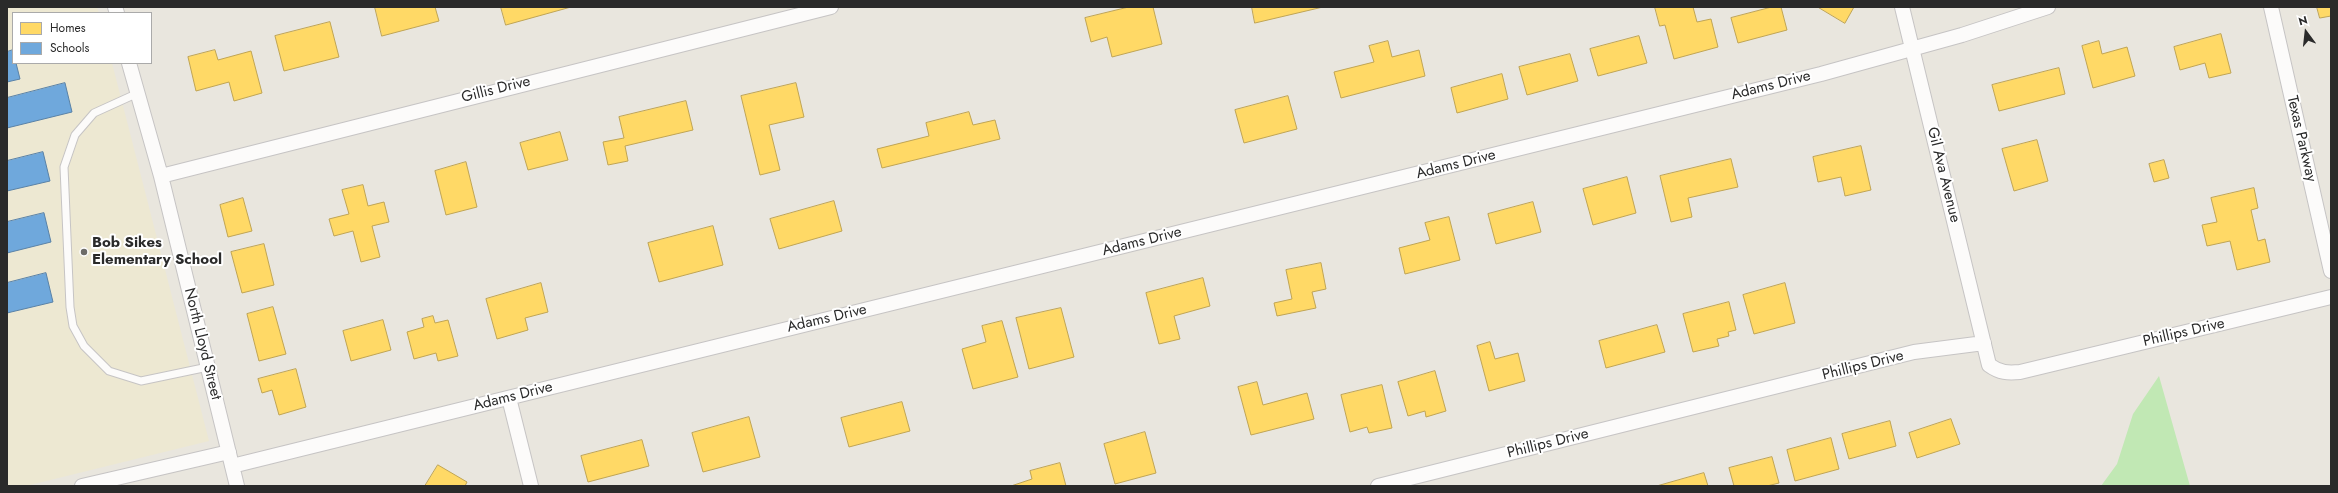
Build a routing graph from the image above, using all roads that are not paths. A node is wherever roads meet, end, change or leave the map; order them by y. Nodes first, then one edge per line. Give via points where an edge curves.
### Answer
1 (831, 7) edge
2 (1902, 7) edge
3 (2048, 7) edge
4 (2271, 7) edge
5 (1912, 49) junction
6 (129, 64) edge
7 (138, 93) junction
8 (161, 176) junction
9 (2331, 271) edge
10 (2331, 297) edge
11 (1984, 343) junction
12 (208, 366) junction
13 (509, 398) junction
14 (229, 452) junction
15 (232, 466) junction
16 (82, 486) edge
17 (237, 486) edge
18 (531, 486) edge
19 (1378, 486) edge

1 - 8 street, Gillis Drive
2 - 5 street, Gil Ava Avenue
3 - 5 street, Adams Drive
4 - 9 street, Texas Parkway
5 - 11 street, Gil Ava Avenue
5 - 13 street, Adams Drive via 1529,147
6 - 7 street, North Lloyd Street
7 - 8 street, North Lloyd Street
7 - 12 lane via 94,113 76,135 64,167 73,326 84,346 109,371 141,381
8 - 12 street, North Lloyd Street
10 - 11 street, Phillips Drive via 2020,372 2005,373 1989,365
11 - 19 street, Phillips Drive via 1914,352
12 - 14 street, North Lloyd Street
13 - 15 street, Adams Drive
13 - 18 street
14 - 15 street, North Lloyd Street
14 - 16 street
15 - 17 street, North Lloyd Street

